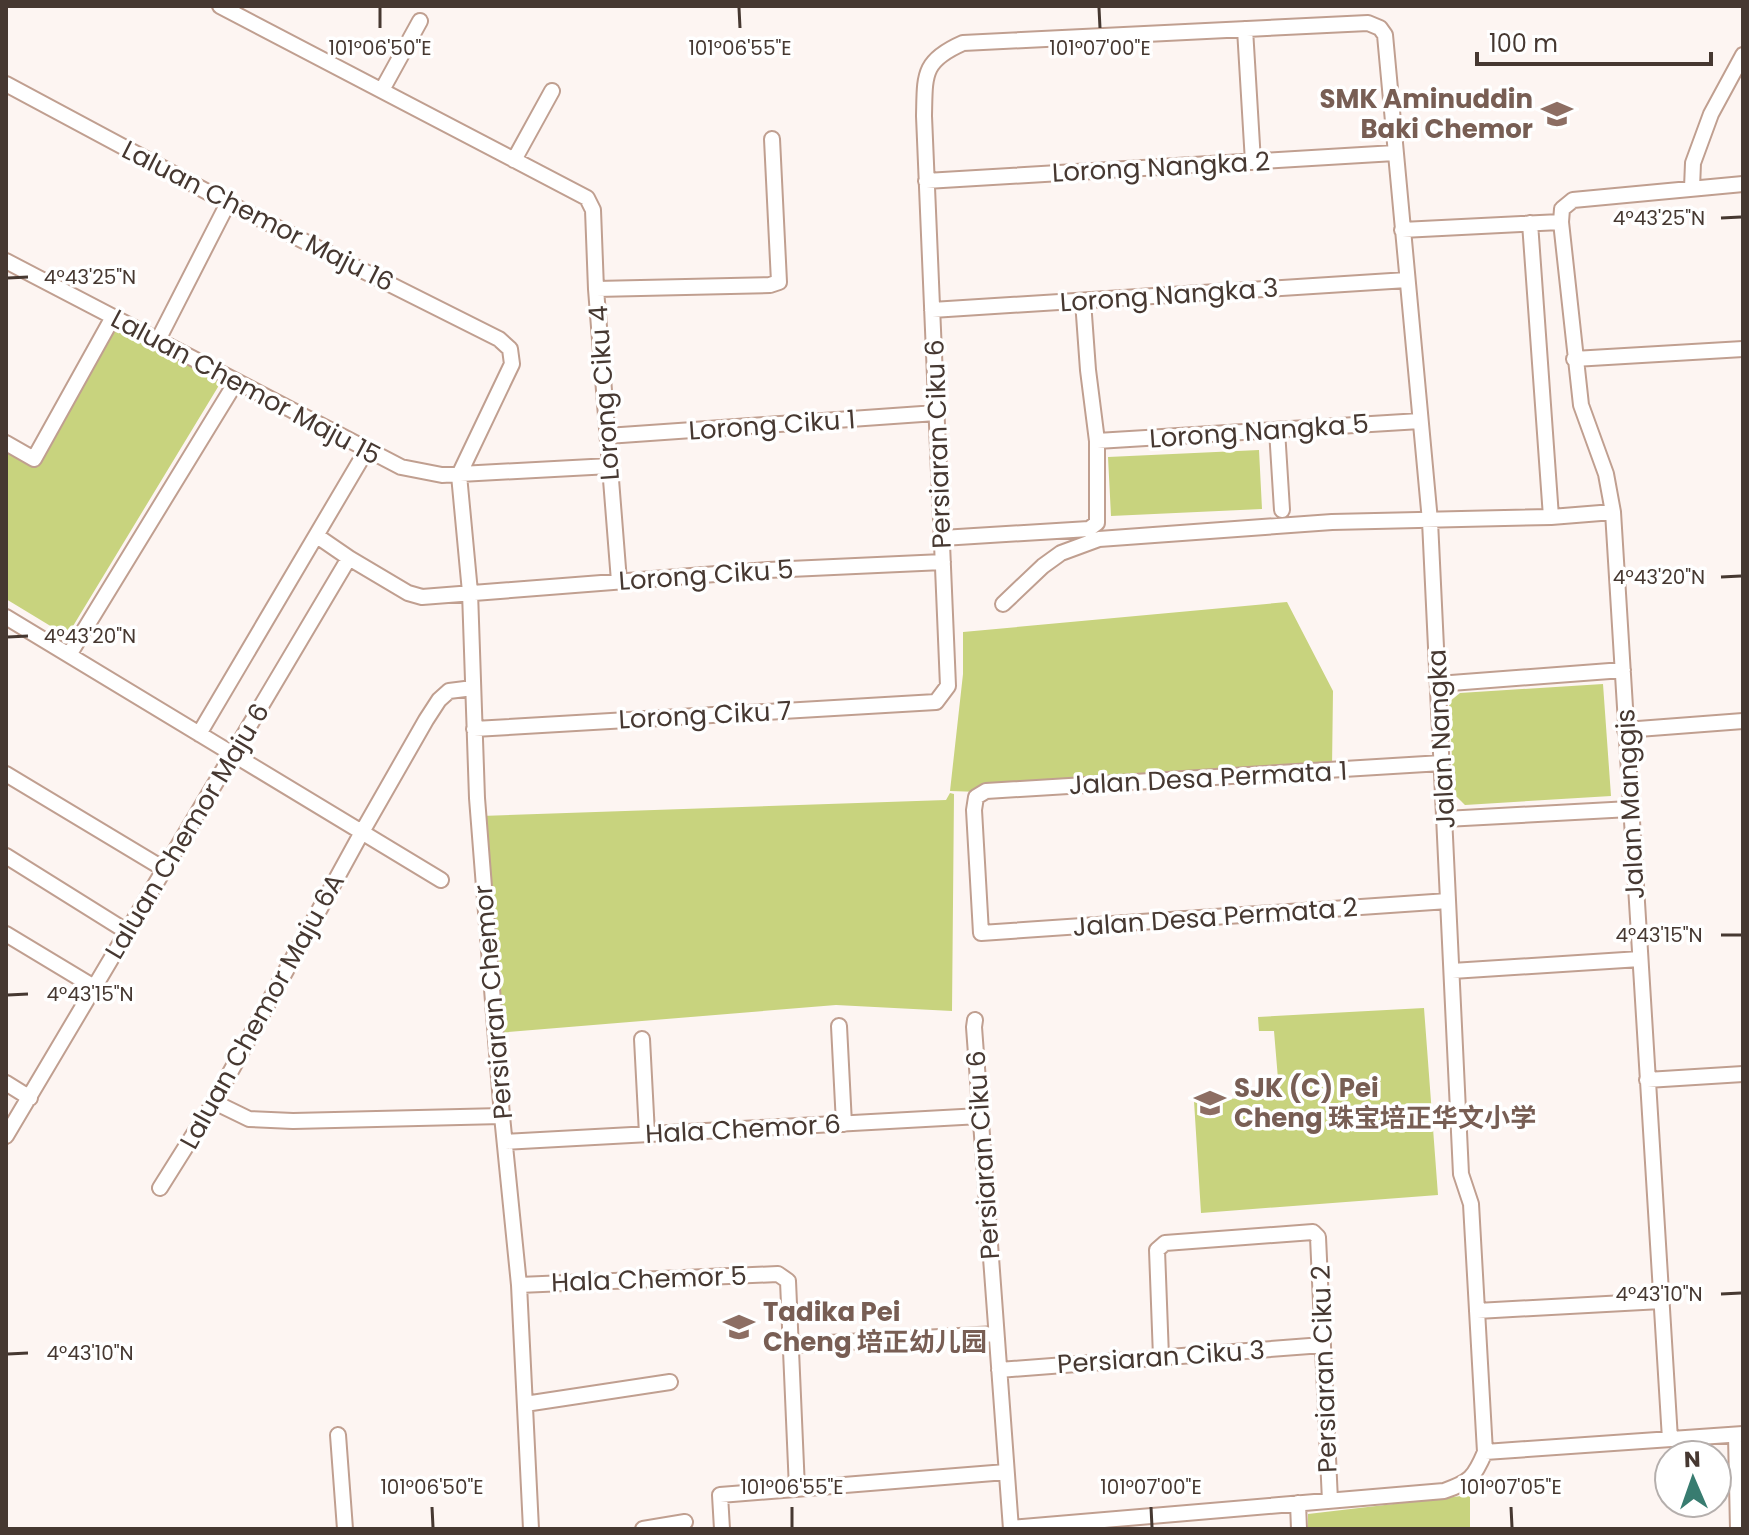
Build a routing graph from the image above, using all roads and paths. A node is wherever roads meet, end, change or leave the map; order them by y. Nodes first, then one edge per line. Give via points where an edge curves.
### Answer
1 (220, 6) edge
2 (420, 21) dead end
3 (1380, 28) joint
4 (1245, 29) junction
5 (1743, 55) edge
6 (6, 84) edge
7 (382, 90) junction
8 (552, 91) dead end
9 (772, 139) dead end
10 (1395, 153) junction
11 (514, 160) junction
12 (1253, 162) junction
13 (926, 181) junction
14 (1743, 184) edge
15 (1692, 188) junction
16 (228, 203) junction
17 (1562, 216) junction
18 (1530, 223) junction
19 (1402, 230) junction
20 (6, 261) edge
21 (1407, 280) junction
22 (596, 289) junction
23 (1083, 301) junction
24 (932, 310) junction
25 (113, 317) junction
26 (158, 340) junction
27 (1743, 349) edge
28 (1574, 359) junction
29 (236, 382) junction
30 (936, 413) junction
31 (1420, 421) junction
32 (1277, 430) junction
33 (607, 436) junction
34 (1097, 441) junction
35 (6, 443) edge
36 (366, 451) junction
37 (610, 466) junction
38 (459, 475) junction
39 (1282, 510) dead end
40 (1613, 512) junction
41 (1551, 517) junction
42 (1430, 521) junction
43 (317, 536) junction
44 (942, 538) junction
45 (349, 558) junction
46 (943, 562) junction
47 (619, 581) junction
48 (470, 592) junction
49 (1003, 604) dead end
50 (6, 617) edge
51 (69, 655) junction
52 (1623, 670) junction
53 (1438, 684) junction
54 (473, 688) junction
55 (936, 702) joint
56 (1743, 721) edge
57 (474, 729) junction
58 (1625, 730) junction
59 (199, 734) junction
60 (232, 753) junction
61 (1442, 763) junction
62 (6, 774) edge
63 (1630, 809) junction
64 (1445, 819) junction
65 (362, 832) junction
66 (6, 856) edge
67 (164, 869) junction
68 (441, 880) dead end
69 (1448, 901) junction
70 (126, 931) junction
71 (981, 933) joint
72 (6, 934) edge
73 (1640, 959) junction
74 (1452, 971) junction
75 (94, 987) junction
76 (975, 1020) dead end
77 (839, 1026) dead end
78 (642, 1039) dead end
79 (1743, 1074) edge
80 (1647, 1080) junction
81 (6, 1083) edge
82 (30, 1098) junction
83 (214, 1102) junction
84 (502, 1116) junction
85 (980, 1116) junction
86 (844, 1124) junction
87 (647, 1134) junction
88 (6, 1136) edge
89 (505, 1142) junction
90 (160, 1188) dead end
91 (519, 1285) junction
92 (1661, 1301) junction
93 (1477, 1311) junction
94 (996, 1334) junction
95 (791, 1345) junction
96 (1323, 1345) junction
97 (1161, 1357) junction
98 (999, 1370) junction
99 (670, 1382) dead end
100 (525, 1404) junction
101 (1739, 1434) edge
102 (338, 1435) dead end
103 (1670, 1439) joint
104 (1653, 1440) edge
105 (1485, 1452) junction
106 (1006, 1472) junction
107 (797, 1489) junction
108 (1330, 1501) junction
109 (1298, 1503) junction
110 (685, 1522) dead end
111 (1158, 1522) edge
112 (1011, 1528) edge
113 (345, 1529) edge
114 (531, 1529) edge
115 (643, 1529) edge
116 (722, 1529) edge
117 (1299, 1529) edge
118 (1738, 1529) edge

1 - 7 street
2 - 7 street
3 - 4 street, Persiaran Ciku 6 via 1368,23
3 - 10 street, Jalan Nangka via 1385,35
4 - 12 street
4 - 13 street, Persiaran Ciku 6 via 963,43 942,52 925,74
5 - 15 street via 1711,114 1693,163
6 - 16 street, Laluan Chemor Maju 16
7 - 11 street
8 - 11 street
9 - 22 street, Lorong Ciku 4 via 779,282
10 - 12 street, Lorong Nangka 2
10 - 19 street, Jalan Nangka
11 - 22 street via 587,198 593,210
12 - 13 street, Lorong Nangka 2
13 - 24 street, Persiaran Ciku 6
14 - 15 street
15 - 17 street via 1573,200
16 - 26 street
16 - 38 street, Laluan Chemor Maju 16 via 510,349 512,364
17 - 18 street
17 - 28 street, Jalan Manggis
18 - 19 street
18 - 41 street
19 - 21 street, Jalan Nangka
20 - 25 street, Laluan Chemor Maju 15
21 - 23 street, Lorong Nangka 3
21 - 31 street, Jalan Nangka
22 - 33 street, Lorong Ciku 4
23 - 24 street, Lorong Nangka 3
23 - 34 street
24 - 30 street, Persiaran Ciku 6
25 - 26 street, Laluan Chemor Maju 15
25 - 35 street via 34,459
26 - 29 street, Laluan Chemor Maju 15
27 - 28 street
28 - 40 street, Jalan Manggis via 1581,405 1606,474
29 - 36 street, Laluan Chemor Maju 15
29 - 51 street
30 - 33 street, Lorong Ciku 1
30 - 44 street, Persiaran Ciku 6
31 - 32 street, Lorong Nangka 5
31 - 42 street, Jalan Nangka
32 - 34 street, Lorong Nangka 5
32 - 39 street
33 - 37 street, Lorong Ciku 4
34 - 44 street via 1097,523 1089,529
36 - 38 street, Laluan Chemor Maju 15 via 401,467
36 - 43 street
37 - 38 street, Laluan Chemor Maju 15
37 - 47 street, Lorong Ciku 4
38 - 48 street, Persiaran Chemor
40 - 41 street
40 - 52 street, Jalan Manggis
41 - 42 street
42 - 49 street via 1332,522 1099,539 1052,559
42 - 53 street, Jalan Nangka
43 - 45 street
43 - 59 street
44 - 46 street, Persiaran Ciku 6
45 - 48 street, Lorong Ciku 5 via 422,597
45 - 60 street, Laluan Chemor Maju 6
46 - 47 street, Lorong Ciku 5
46 - 55 street, Persiaran Ciku 6 via 948,686
47 - 48 street, Lorong Ciku 5
48 - 54 street, Persiaran Chemor
50 - 51 street
51 - 59 street
52 - 53 street
52 - 58 street, Jalan Manggis
53 - 61 street, Jalan Nangka
54 - 57 street, Persiaran Chemor
54 - 65 street, Laluan Chemor Maju 6A via 449,691 439,700
55 - 57 street, Lorong Ciku 7
56 - 58 street
57 - 84 street, Persiaran Chemor
58 - 63 street, Jalan Manggis
59 - 60 street
60 - 65 street
60 - 67 street, Laluan Chemor Maju 6
61 - 64 street, Jalan Nangka
61 - 71 street, Jalan Desa Permata 1 via 986,791 976,797 974,810
62 - 67 street
63 - 64 street
63 - 73 street, Jalan Manggis
64 - 69 street, Jalan Nangka
65 - 68 street
65 - 83 street, Laluan Chemor Maju 6A
66 - 70 street
67 - 70 street, Laluan Chemor Maju 6
69 - 71 street, Jalan Desa Permata 2
69 - 74 street, Jalan Nangka
70 - 75 street, Laluan Chemor Maju 6
72 - 75 street
73 - 74 street
73 - 80 street, Jalan Manggis
74 - 93 street, Jalan Nangka via 1461,1174 1471,1204
75 - 82 street, Laluan Chemor Maju 6
76 - 85 street, Persiaran Ciku 6
77 - 86 street
78 - 87 street
79 - 80 street
80 - 92 street, Jalan Manggis
81 - 82 street
82 - 88 street, Laluan Chemor Maju 6
83 - 84 street via 249,1119
83 - 90 street, Laluan Chemor Maju 6A
84 - 89 street, Persiaran Chemor
85 - 86 street, Hala Chemor 6
85 - 94 street, Persiaran Ciku 6
86 - 87 street, Hala Chemor 6
87 - 89 street, Hala Chemor 6
89 - 91 street, Persiaran Chemor
91 - 95 street, Hala Chemor 5 via 778,1274 788,1281
91 - 100 street, Persiaran Chemor
92 - 93 street
92 - 103 street, Jalan Manggis
93 - 105 street, Jalan Nangka
94 - 95 street
94 - 98 street, Persiaran Ciku 6
95 - 107 street
96 - 97 street, Persiaran Ciku 3
96 - 97 street, Persiaran Ciku 2 via 1318,1237 1313,1232 1165,1243 1157,1250
96 - 108 street, Persiaran Ciku 2
97 - 98 street, Persiaran Ciku 3
98 - 106 street, Persiaran Ciku 6
99 - 100 street
100 - 114 street, Persiaran Chemor
101 - 103 street
101 - 118 street
102 - 113 street
104 - 105 street
105 - 108 street via 1475,1475 1444,1491
106 - 107 street
106 - 112 street, Persiaran Ciku 6
107 - 116 street via 720,1495
108 - 109 street
109 - 111 street
109 - 117 street
110 - 115 street
111 - 112 street

